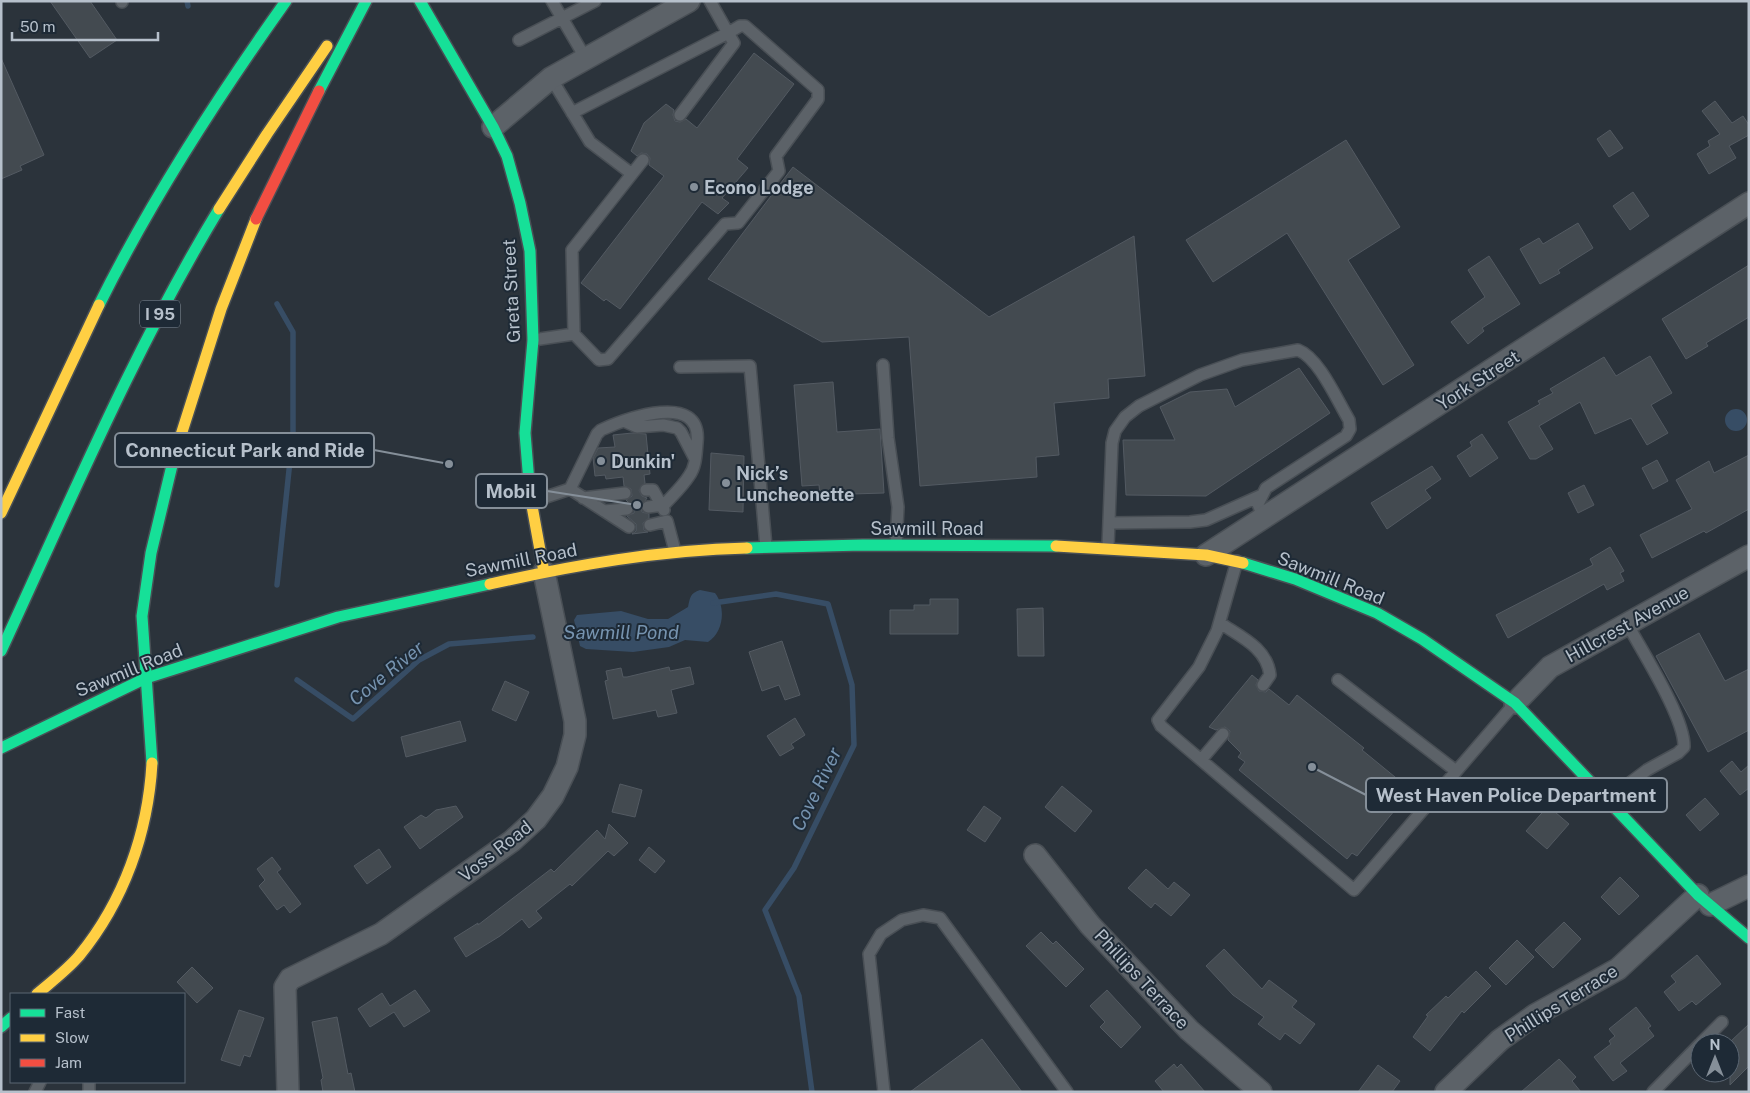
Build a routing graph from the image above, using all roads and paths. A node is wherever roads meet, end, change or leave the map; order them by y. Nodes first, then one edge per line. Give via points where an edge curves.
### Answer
1 (286, 1) edge
2 (360, 1) edge
3 (366, 1) edge
4 (420, 1) edge
5 (552, 1) edge
6 (595, 1) edge
7 (689, 1) edge
8 (710, 1) edge
9 (562, 18) junction
10 (728, 33) junction
11 (519, 40) dead end
12 (586, 59) junction
13 (551, 78) junction
14 (572, 113) junction
15 (680, 114) dead end
16 (493, 127) junction
17 (643, 160) dead end
18 (632, 174) junction
19 (1749, 203) edge
20 (574, 334) junction
21 (533, 340) junction
22 (883, 365) dead end
23 (680, 367) dead end
24 (570, 489) junction
25 (646, 490) dead end
26 (625, 493) dead end
27 (1260, 496) junction
28 (583, 498) junction
29 (531, 502) junction
30 (664, 505) junction
31 (648, 507) dead end
32 (627, 509) dead end
33 (604, 511) junction
34 (1, 513) edge
35 (1264, 519) junction
36 (667, 521) junction
37 (1109, 523) junction
38 (650, 525) dead end
39 (628, 527) dead end
40 (896, 546) junction
41 (766, 547) junction
42 (1108, 547) junction
43 (674, 551) junction
44 (1206, 555) junction
45 (1749, 556) edge
46 (1237, 561) junction
47 (544, 572) junction
48 (1220, 624) junction
49 (1628, 625) junction
50 (1, 651) edge
51 (146, 678) junction
52 (1338, 680) dead end
53 (1263, 685) dead end
54 (1515, 703) junction
55 (1223, 734) dead end
56 (1, 748) edge
57 (1201, 760) junction
58 (1456, 771) junction
59 (1607, 800) junction
60 (1035, 855) dead end
61 (1749, 886) edge
62 (1704, 900) junction
63 (1749, 938) edge
64 (38, 993) edge
65 (1722, 1022) dead end
66 (1710, 1033) edge
67 (1690, 1053) edge
68 (288, 1092) edge
69 (884, 1092) edge
70 (1067, 1092) edge
71 (1261, 1092) edge
72 (1446, 1092) edge
73 (1653, 1092) edge

1 - 34 main road via 225,89 138,232 85,333
2 - 50 main road, I 95 via 246,165 174,286
3 - 51 main road via 258,212 189,407 159,516 144,598
4 - 16 main road, Greta Street
5 - 9 lane
6 - 9 lane
7 - 12 street
8 - 10 lane
9 - 11 lane
9 - 12 lane
10 - 14 lane
10 - 15 lane via 734,43
10 - 20 lane via 745,26 818,90 818,99 776,156 779,171 738,223 725,224 608,360 600,360
12 - 13 street
13 - 14 lane
13 - 16 street
14 - 18 lane via 590,142
16 - 21 main road, Greta Street via 507,156 530,251
17 - 18 lane
18 - 20 lane via 572,250
19 - 35 street, York Street
20 - 21 lane
21 - 29 main road, Greta Street via 525,433
22 - 40 lane via 888,438 898,507
23 - 41 lane via 750,366
24 - 28 lane
24 - 29 lane
24 - 30 lane via 597,434 644,414 672,412 687,416 692,421 698,440 689,476
25 - 30 lane via 653,490
26 - 28 lane
27 - 35 lane via 1258,510
27 - 37 lane via 1206,520
27 - 37 lane via 1266,488 1346,436 1350,429 1349,420 1317,367 1306,353 1298,350 1227,364 1139,406 1125,417 1115,431 1112,443
28 - 33 lane
29 - 47 main road, Greta Street
30 - 31 lane
30 - 36 lane
32 - 33 lane
33 - 39 lane
35 - 44 street, York Street
36 - 38 lane
36 - 43 lane
37 - 42 lane
40 - 41 main road, Sawmill Road
40 - 42 main road, Sawmill Road
41 - 43 main road, Sawmill Road
42 - 44 main road, Sawmill Road
43 - 47 main road, Sawmill Road
44 - 46 main road, Sawmill Road
45 - 49 street, Hillcrest Avenue
46 - 48 lane
46 - 54 main road, Sawmill Road via 1321,588 1377,613 1422,639
47 - 51 main road, Sawmill Road via 338,617
47 - 68 street, Voss Road via 575,721 574,742 567,767 553,796 536,819 501,849 381,934 290,978 285,987
48 - 53 lane via 1266,657 1270,675
48 - 57 lane via 1199,667 1158,720
49 - 54 street, Hillcrest Avenue via 1550,666
49 - 59 lane via 1678,719 1684,747
51 - 56 main road, Sawmill Road
51 - 64 main road via 152,761 149,797 139,843 116,900 79,956
52 - 58 lane
54 - 58 lane
54 - 59 main road, Sawmill Road
55 - 57 lane
57 - 58 lane via 1354,890
59 - 62 main road, Sawmill Road
60 - 71 street, Phillips Terrace via 1090,925 1189,1030
61 - 62 street, Phillips Terrace
62 - 63 main road, Sawmill Road
62 - 72 street, Phillips Terrace via 1618,970 1535,1015 1500,1040
65 - 66 lane
67 - 73 lane
69 - 70 lane via 868,954 881,934 902,920 923,915 940,918

